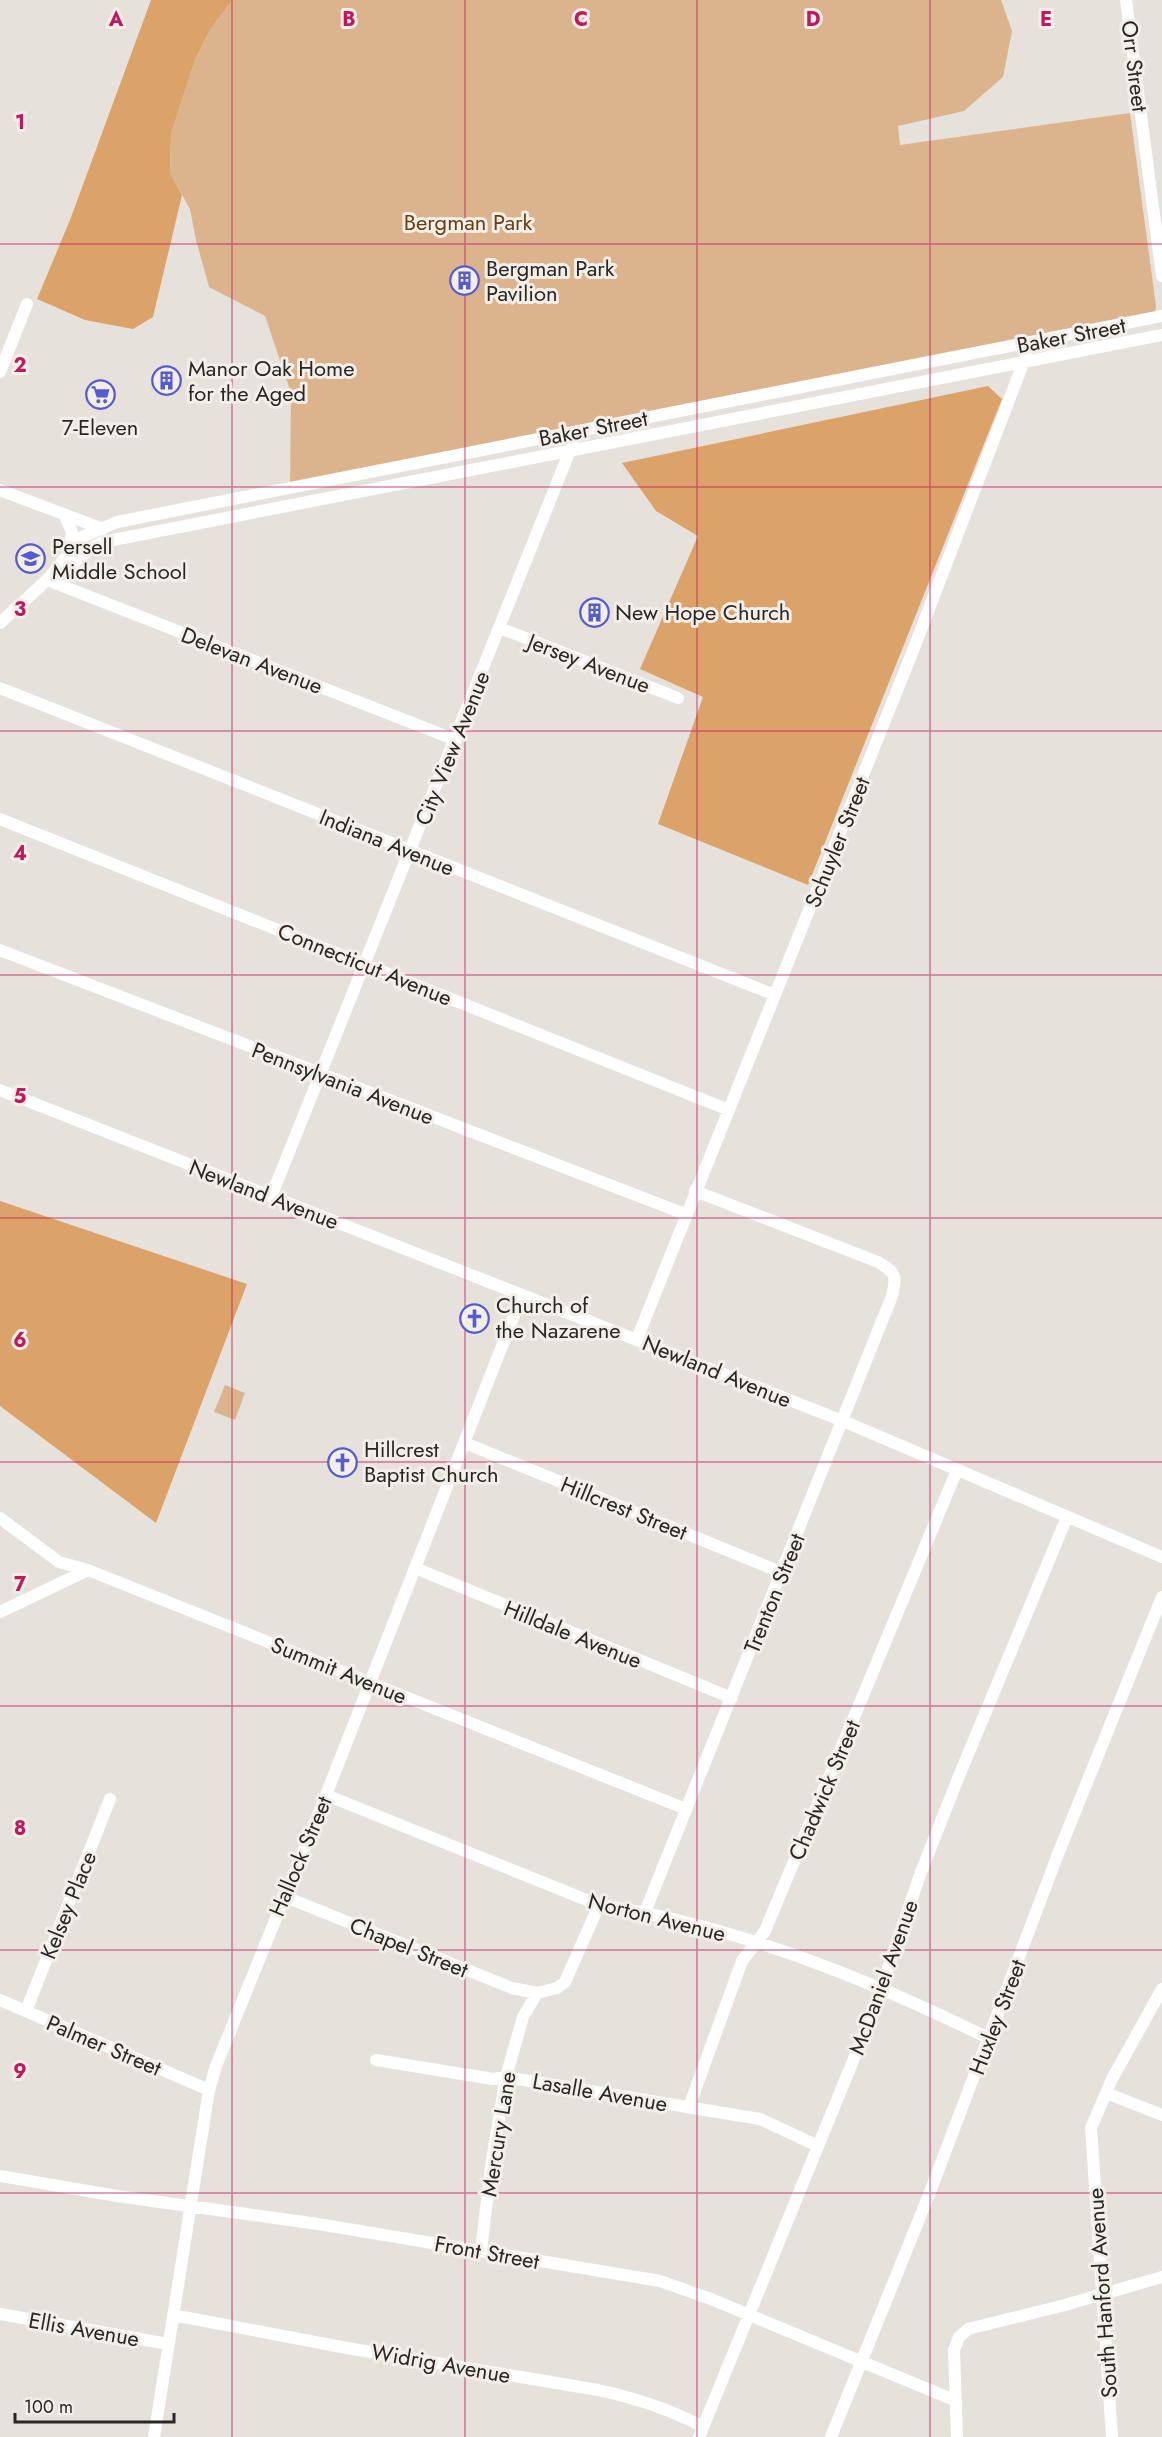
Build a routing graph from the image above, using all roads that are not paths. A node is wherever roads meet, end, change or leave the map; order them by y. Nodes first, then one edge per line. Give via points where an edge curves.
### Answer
1 (1126, 0) edge
2 (1162, 276) edge
3 (27, 304) dead end
4 (1162, 316) edge
5 (1162, 335) edge
6 (1031, 343) junction
7 (1025, 361) junction
8 (0, 372) edge
9 (578, 431) junction
10 (570, 450) junction
11 (0, 490) edge
12 (65, 516) junction
13 (100, 528) junction
14 (142, 534) junction
15 (69, 554) junction
16 (47, 580) junction
17 (0, 623) edge
18 (501, 628) junction
19 (0, 688) edge
20 (678, 698) dead end
21 (456, 740) junction
22 (0, 819) edge
23 (410, 852) junction
24 (0, 950) edge
25 (365, 964) junction
26 (775, 996) junction
27 (321, 1074) junction
28 (0, 1090) edge
29 (729, 1110) junction
30 (695, 1191) junction
31 (271, 1197) junction
32 (685, 1215) junction
33 (522, 1295) junction
34 (637, 1339) junction
35 (843, 1421) junction
36 (465, 1443) junction
37 (957, 1470) junction
38 (1067, 1517) junction
39 (0, 1518) edge
40 (1162, 1557) edge
41 (415, 1568) junction
42 (88, 1570) junction
43 (783, 1573) junction
44 (1162, 1597) edge
45 (0, 1612) edge
46 (370, 1682) junction
47 (732, 1698) junction
48 (326, 1795) junction
49 (110, 1799) dead end
50 (686, 1809) junction
51 (283, 1896) junction
52 (599, 1905) junction
53 (645, 1912) junction
54 (756, 1943) junction
55 (881, 1989) junction
56 (1162, 1989) edge
57 (537, 1993) junction
58 (0, 2000) edge
59 (26, 2011) junction
60 (988, 2038) junction
61 (376, 2060) dead end
62 (506, 2077) junction
63 (209, 2090) junction
64 (1106, 2093) junction
65 (689, 2108) junction
66 (1162, 2115) edge
67 (818, 2146) junction
68 (0, 2176) edge
69 (190, 2205) junction
70 (481, 2251) junction
71 (1162, 2277) edge
72 (1103, 2294) junction
73 (0, 2314) edge
74 (173, 2315) junction
75 (750, 2315) junction
76 (168, 2344) junction
77 (862, 2362) junction
78 (954, 2400) junction
79 (701, 2432) edge
80 (156, 2437) edge
81 (831, 2437) edge
82 (957, 2437) edge
83 (1112, 2437) edge

1 - 2 street, Orr Street
3 - 8 street
4 - 6 street, Baker Street
5 - 7 street, Baker Street
6 - 7 street, Schuyler Street
6 - 9 street, Baker Street
7 - 10 street, Baker Street
7 - 26 street, Schuyler Street
9 - 10 street, City View Avenue
9 - 13 street, Baker Street
10 - 14 street, Baker Street
10 - 18 street, City View Avenue
11 - 12 street
12 - 13 street
12 - 15 street via 72,532
13 - 14 street
13 - 15 street, Baker Street via 82,537
14 - 16 street, Baker Street via 92,547 63,573
15 - 16 street, Baker Street
16 - 17 street, Baker Street
16 - 21 street, Delevan Avenue
18 - 20 street, Jersey Avenue
18 - 21 street, City View Avenue
19 - 23 street, Indiana Avenue
21 - 23 street, City View Avenue
22 - 25 street, Connecticut Avenue
23 - 25 street, City View Avenue
23 - 26 street, Indiana Avenue
24 - 27 street, Pennsylvania Avenue
25 - 27 street, City View Avenue
25 - 29 street, Connecticut Avenue
26 - 29 street, Schuyler Street
27 - 31 street, City View Avenue
27 - 32 street, Pennsylvania Avenue
28 - 31 street, Newland Avenue
29 - 30 street, Schuyler Street
30 - 32 street, Schuyler Street
30 - 35 street, Trenton Street via 845,1248 892,1272 896,1280 892,1296
31 - 33 street, Newland Avenue
32 - 34 street, Schuyler Street
33 - 34 street, Newland Avenue
33 - 36 street, Hallock Street
34 - 35 street, Newland Avenue
35 - 37 street, Newland Avenue
35 - 43 street, Trenton Street
36 - 41 street, Hallock Street
36 - 43 street, Hillcrest Street
37 - 38 street, Newland Avenue
37 - 54 street, Chadwick Street via 769,1921
38 - 40 street, Newland Avenue
38 - 55 street, McDaniel Avenue via 946,1808
39 - 42 street, Summit Avenue via 59,1562
41 - 46 street, Hallock Street
41 - 47 street, Hilldale Avenue
42 - 45 street
42 - 46 street, Summit Avenue
43 - 47 street, Trenton Street
44 - 60 street, Huxley Street
46 - 48 street, Hallock Street
46 - 50 street, Summit Avenue
47 - 50 street, Trenton Street
48 - 51 street, Hallock Street
48 - 52 street, Norton Avenue
49 - 59 street, Kelsey Place
50 - 53 street, Trenton Street
51 - 57 street, Chapel Street via 512,1988
51 - 63 street, Hallock Street
52 - 53 street, Norton Avenue
52 - 57 street via 565,1982
53 - 54 street, Norton Avenue
54 - 55 street, Norton Avenue
54 - 65 street, Chadwick Street via 742,1961
55 - 60 street, Norton Avenue
55 - 67 street, McDaniel Avenue
56 - 64 street, South Hanford Avenue
57 - 62 street, Mercury Lane via 523,2017
58 - 59 street, Palmer Street
59 - 63 street, Palmer Street
60 - 77 street, Huxley Street
61 - 62 street, Lasalle Avenue via 493,2079
62 - 65 street, Lasalle Avenue
62 - 70 street, Mercury Lane
63 - 69 street, Hallock Street
64 - 66 street
64 - 72 street, South Hanford Avenue via 1091,2128
65 - 67 street, Lasalle Avenue via 760,2119
67 - 75 street, McDaniel Avenue
68 - 69 street, Front Street
69 - 70 street, Front Street
69 - 74 street, Hallock Street
70 - 75 street, Front Street via 660,2281
71 - 72 street
72 - 78 street via 968,2329 959,2337 954,2350
72 - 83 street, South Hanford Avenue
73 - 76 street, Ellis Avenue
74 - 76 street, Hallock Street
74 - 79 street, Widrig Avenue via 633,2397 659,2406
75 - 77 street, Front Street
75 - 79 street, McDaniel Avenue
76 - 80 street, Hallock Street
77 - 78 street, Front Street
77 - 81 street, Huxley Street
78 - 82 street

